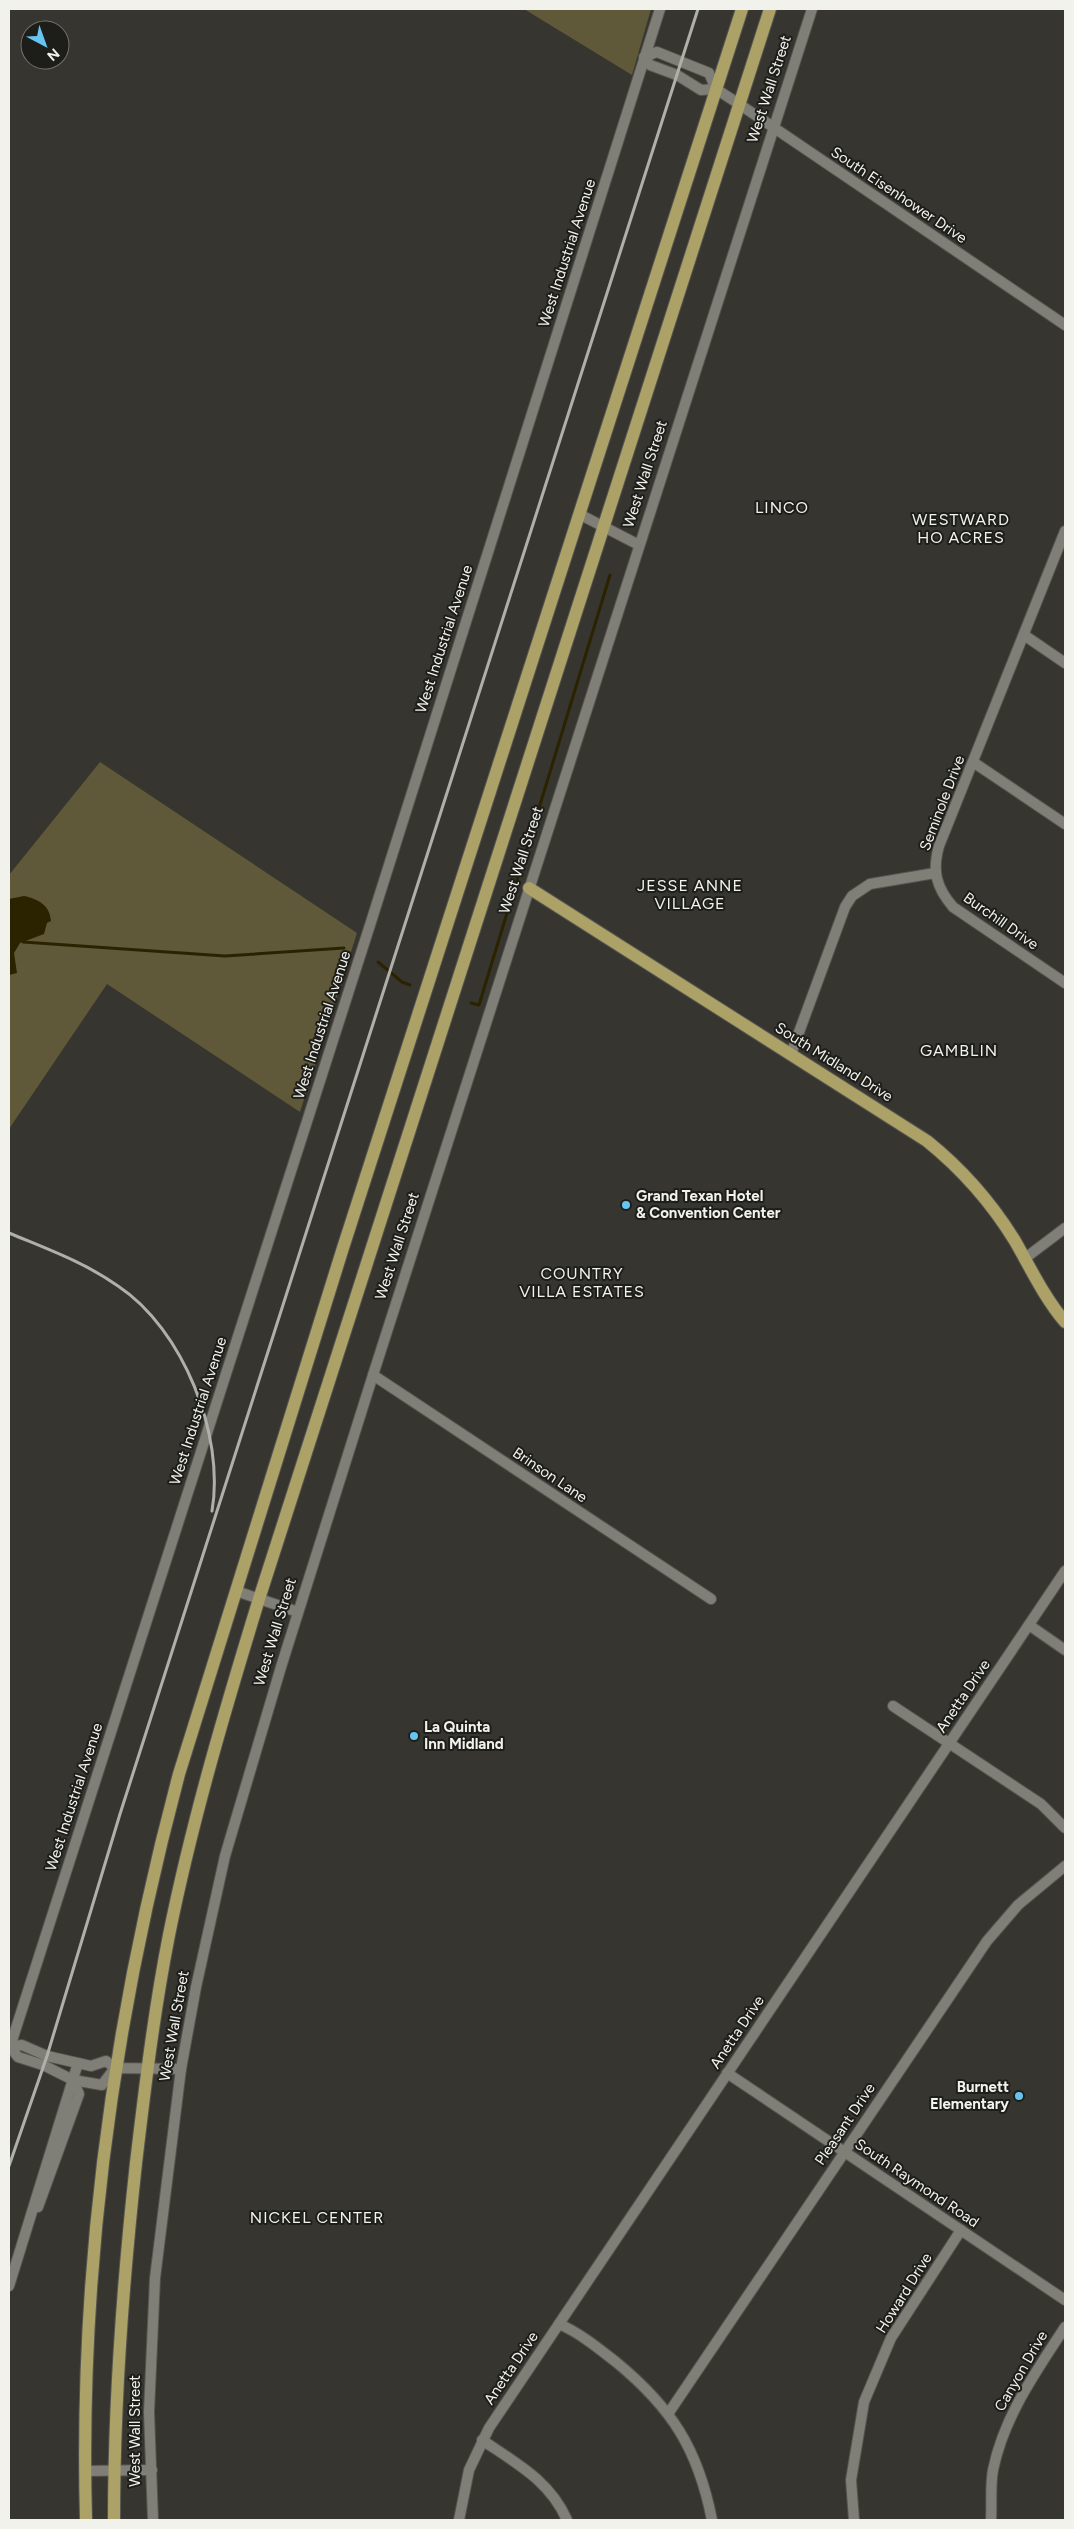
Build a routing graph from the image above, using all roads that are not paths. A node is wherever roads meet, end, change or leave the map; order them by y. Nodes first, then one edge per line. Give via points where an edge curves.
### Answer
1 (660, 9) edge
2 (742, 9) edge
3 (770, 9) edge
4 (812, 9) edge
5 (644, 57) junction
6 (716, 89) junction
7 (740, 104) junction
8 (774, 128) junction
9 (1065, 325) edge
10 (579, 514) junction
11 (604, 527) junction
12 (1065, 531) edge
13 (639, 545) junction
14 (1024, 635) junction
15 (1065, 663) edge
16 (973, 762) junction
17 (1065, 824) edge
18 (935, 873) junction
19 (529, 888) junction
20 (1065, 983) edge
21 (791, 1054) junction
22 (1065, 1228) edge
23 (1024, 1259) junction
24 (1065, 1322) edge
25 (373, 1375) junction
26 (1065, 1571) edge
27 (236, 1591) junction
28 (259, 1599) junction
29 (711, 1599) dead end
30 (298, 1612) junction
31 (1029, 1625) junction
32 (1065, 1650) edge
33 (893, 1706) dead end
34 (949, 1742) junction
35 (1065, 1828) edge
36 (1065, 1866) edge
37 (9, 2048) edge
38 (78, 2063) junction
39 (115, 2068) junction
40 (147, 2069) junction
41 (182, 2069) junction
42 (727, 2073) junction
43 (73, 2080) junction
44 (844, 2152) junction
45 (962, 2230) junction
46 (9, 2286) edge
47 (1065, 2300) edge
48 (559, 2324) junction
49 (1065, 2327) edge
50 (668, 2414) junction
51 (482, 2440) junction
52 (152, 2470) junction
53 (114, 2471) junction
54 (85, 2472) junction
55 (86, 2520) edge
56 (114, 2520) edge
57 (153, 2520) edge
58 (459, 2520) edge
59 (566, 2520) edge
60 (712, 2520) edge
61 (854, 2520) edge
62 (991, 2520) edge

1 - 5 street, West Industrial Avenue
2 - 6 main road
3 - 7 main road, West Wall Street
4 - 8 street, West Wall Street
5 - 6 street, South Eisenhower Drive via 650,65 677,75 701,90
5 - 6 street, South Eisenhower Drive via 657,52 709,73
5 - 37 street, West Industrial Avenue via 370,925
6 - 7 street, South Eisenhower Drive
6 - 10 main road
7 - 8 street, South Eisenhower Drive
7 - 11 main road, West Wall Street
8 - 9 street, South Eisenhower Drive
8 - 13 street, West Wall Street
10 - 11 street
10 - 27 main road
11 - 13 street
11 - 28 main road, West Wall Street
12 - 14 street, Seminole Drive
13 - 19 street, West Wall Street
14 - 15 street
14 - 16 street, Seminole Drive
16 - 17 street
16 - 18 street, Seminole Drive via 937,851
18 - 20 street, Burchill Drive via 940,891 953,907
18 - 21 street, Seminole Drive via 870,884 852,896 845,906
19 - 21 main road, South Midland Drive
19 - 25 street, West Wall Street
21 - 23 main road, South Midland Drive via 918,1134 946,1156 989,1202
22 - 23 street
23 - 24 main road, South Midland Drive via 1041,1290
25 - 29 street, Brinson Lane
25 - 30 street, West Wall Street
26 - 31 street, Anetta Drive
27 - 28 street
27 - 39 main road via 161,1841 133,1963
28 - 30 street
28 - 40 main road, West Wall Street via 221,1721 199,1806 169,1936
30 - 41 street, West Wall Street via 226,1856 196,1988
31 - 32 street
31 - 34 street, Anetta Drive
33 - 34 street
34 - 35 street via 1041,1804
34 - 42 street, Anetta Drive
36 - 44 street, Pleasant Drive via 1032,1892 993,1933
37 - 38 street via 22,2045 47,2056
37 - 43 street via 18,2058 43,2065
38 - 39 street via 91,2066 106,2061
38 - 43 street
39 - 40 street
39 - 43 street via 102,2085
39 - 54 main road via 96,2224 86,2387
40 - 41 street
40 - 53 main road, West Wall Street via 129,2225
41 - 52 street, West Wall Street via 156,2278 149,2412
42 - 44 street, South Raymond Road
42 - 48 street, Anetta Drive
43 - 46 street
44 - 45 street, South Raymond Road
44 - 50 street, Pleasant Drive
45 - 47 street, South Raymond Road
45 - 61 street, Howard Drive via 891,2338 864,2402 851,2480
48 - 50 street via 624,2368
48 - 51 street, Anetta Drive
49 - 62 street, Canyon Drive via 1024,2390 1005,2430 992,2471
50 - 60 street via 687,2442 706,2487
51 - 58 street, Anetta Drive via 465,2482
51 - 59 street via 539,2478 560,2504
52 - 53 street
52 - 57 street, West Wall Street
53 - 54 street
53 - 56 main road, West Wall Street
54 - 55 main road

